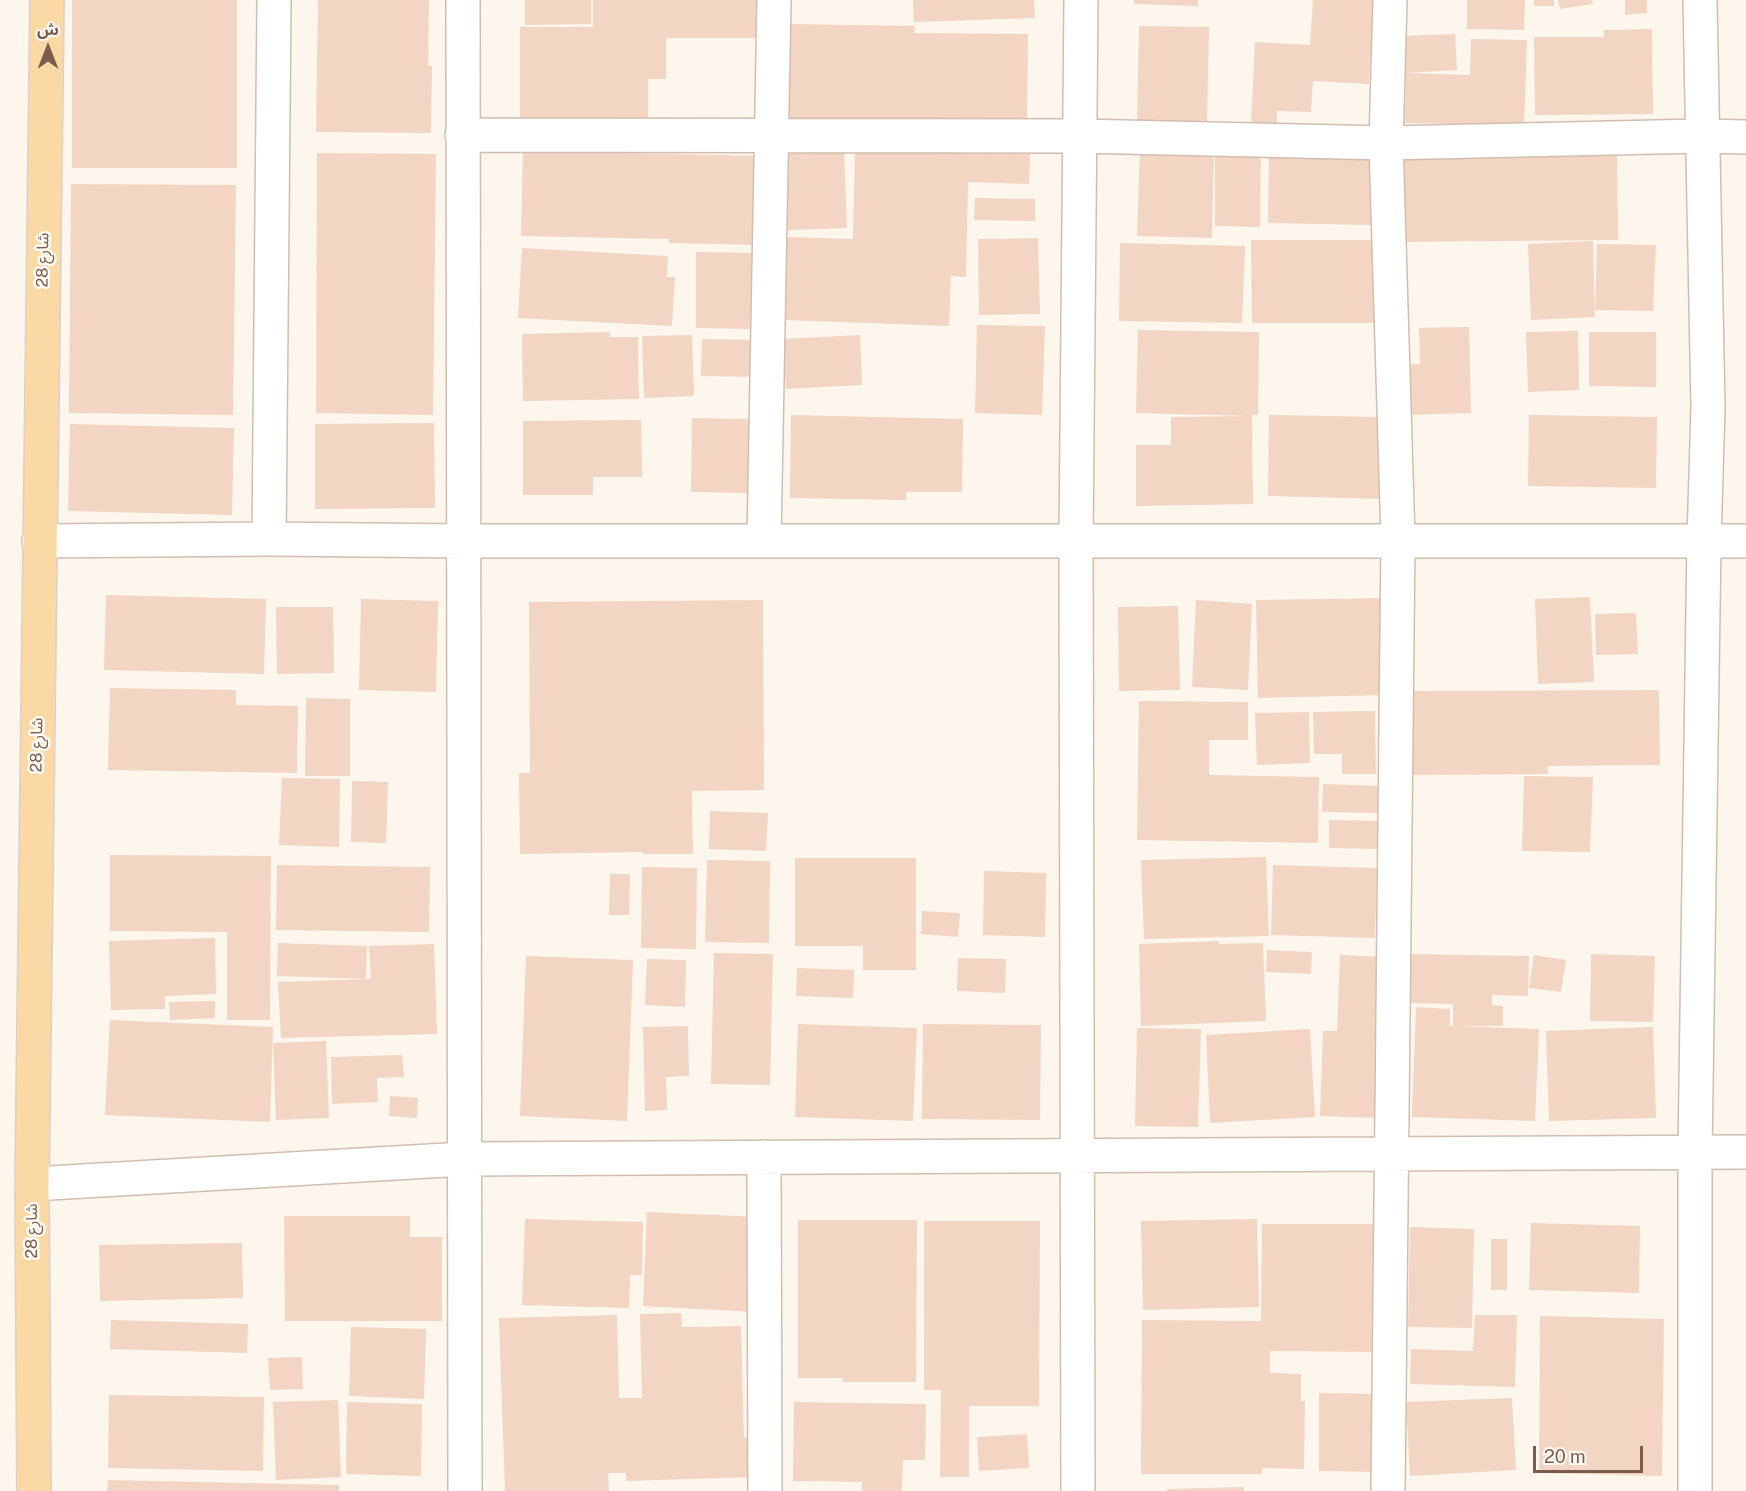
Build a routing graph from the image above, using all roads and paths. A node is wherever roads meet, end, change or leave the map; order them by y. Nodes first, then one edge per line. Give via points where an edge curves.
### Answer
1 (47, 0) edge
2 (274, 0) edge
3 (463, 0) edge
4 (774, 0) edge
5 (1081, 0) edge
6 (1390, 0) edge
7 (1700, 0) edge
8 (462, 135) junction
9 (772, 135) junction
10 (1079, 136) junction
11 (1701, 136) junction
12 (1746, 137) edge
13 (1386, 143) junction
14 (269, 539) junction
15 (1398, 540) junction
16 (39, 541) junction
17 (464, 541) junction
18 (764, 541) junction
19 (1076, 541) junction
20 (1704, 541) junction
21 (1746, 541) edge
22 (1695, 1152) junction
23 (1746, 1152) edge
24 (1390, 1154) junction
25 (1076, 1155) junction
26 (764, 1157) junction
27 (464, 1159) junction
28 (32, 1184) junction
29 (34, 1491) edge
30 (465, 1491) edge
31 (765, 1491) edge
32 (1078, 1491) edge
33 (1388, 1491) edge
34 (1695, 1491) edge

1 - 16 main road, شارع 28
2 - 14 street
3 - 8 street
4 - 9 street
5 - 10 street
6 - 13 street
7 - 11 street
8 - 9 street
8 - 17 street
9 - 10 street
9 - 18 street
10 - 13 street
10 - 19 street
11 - 12 street
11 - 13 street
11 - 20 street via 1708,407
13 - 15 street
14 - 16 street
14 - 17 street
15 - 19 street
15 - 20 street
15 - 24 street
16 - 28 main road, شارع 28
17 - 18 street
17 - 27 street
18 - 19 street
19 - 25 street
20 - 21 street
20 - 22 street
22 - 23 street
22 - 24 street
22 - 34 street
24 - 25 street
24 - 33 street
25 - 26 street
25 - 32 street
26 - 27 street
26 - 31 street
27 - 28 street
27 - 30 street
28 - 29 main road, شارع 28

